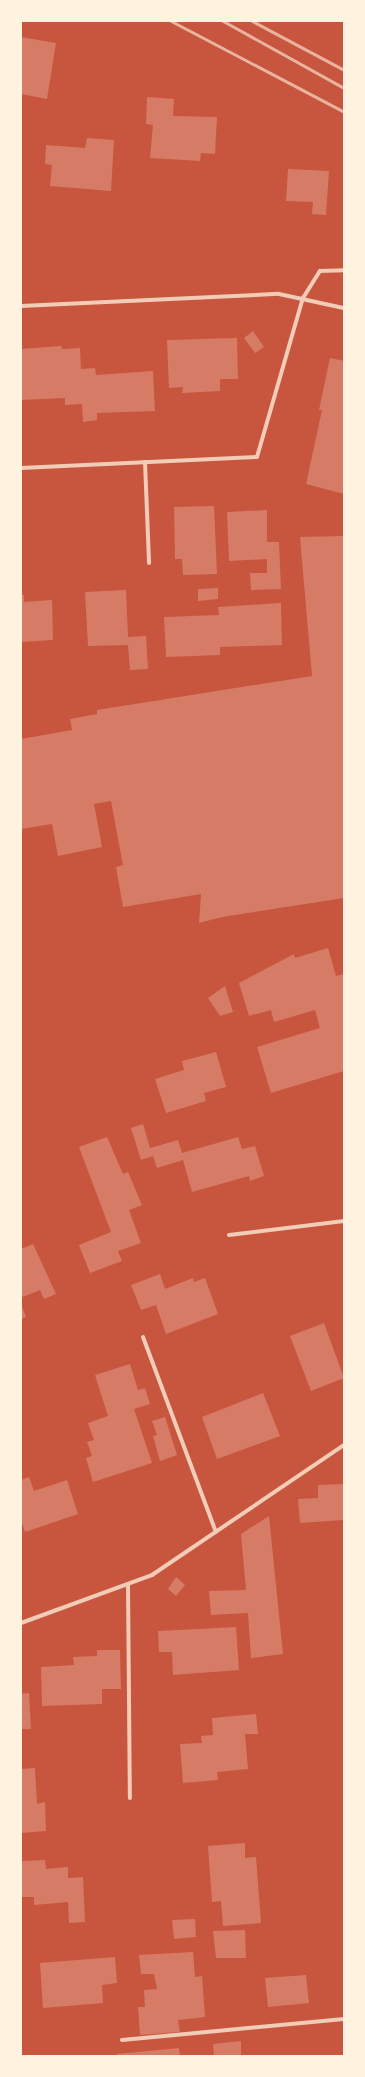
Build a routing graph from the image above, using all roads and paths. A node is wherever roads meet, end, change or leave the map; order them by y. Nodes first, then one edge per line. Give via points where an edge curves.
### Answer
1 (344, 270) edge
2 (303, 298) junction
3 (21, 306) edge
4 (344, 308) edge
5 (145, 462) junction
6 (21, 468) edge
7 (149, 562) dead end
8 (344, 1221) edge
9 (229, 1235) dead end
10 (143, 1337) dead end
11 (344, 1445) edge
12 (216, 1532) junction
13 (128, 1584) junction
14 (21, 1623) edge
15 (130, 1798) dead end
16 (344, 2019) edge
17 (122, 2040) dead end

1 - 2 street via 320,271
2 - 3 street via 279,294
2 - 4 street
2 - 5 street via 257,457
5 - 6 street
5 - 7 street
8 - 9 street
10 - 12 street
11 - 12 street
12 - 13 street via 152,1575
13 - 14 street
13 - 15 street
16 - 17 street

